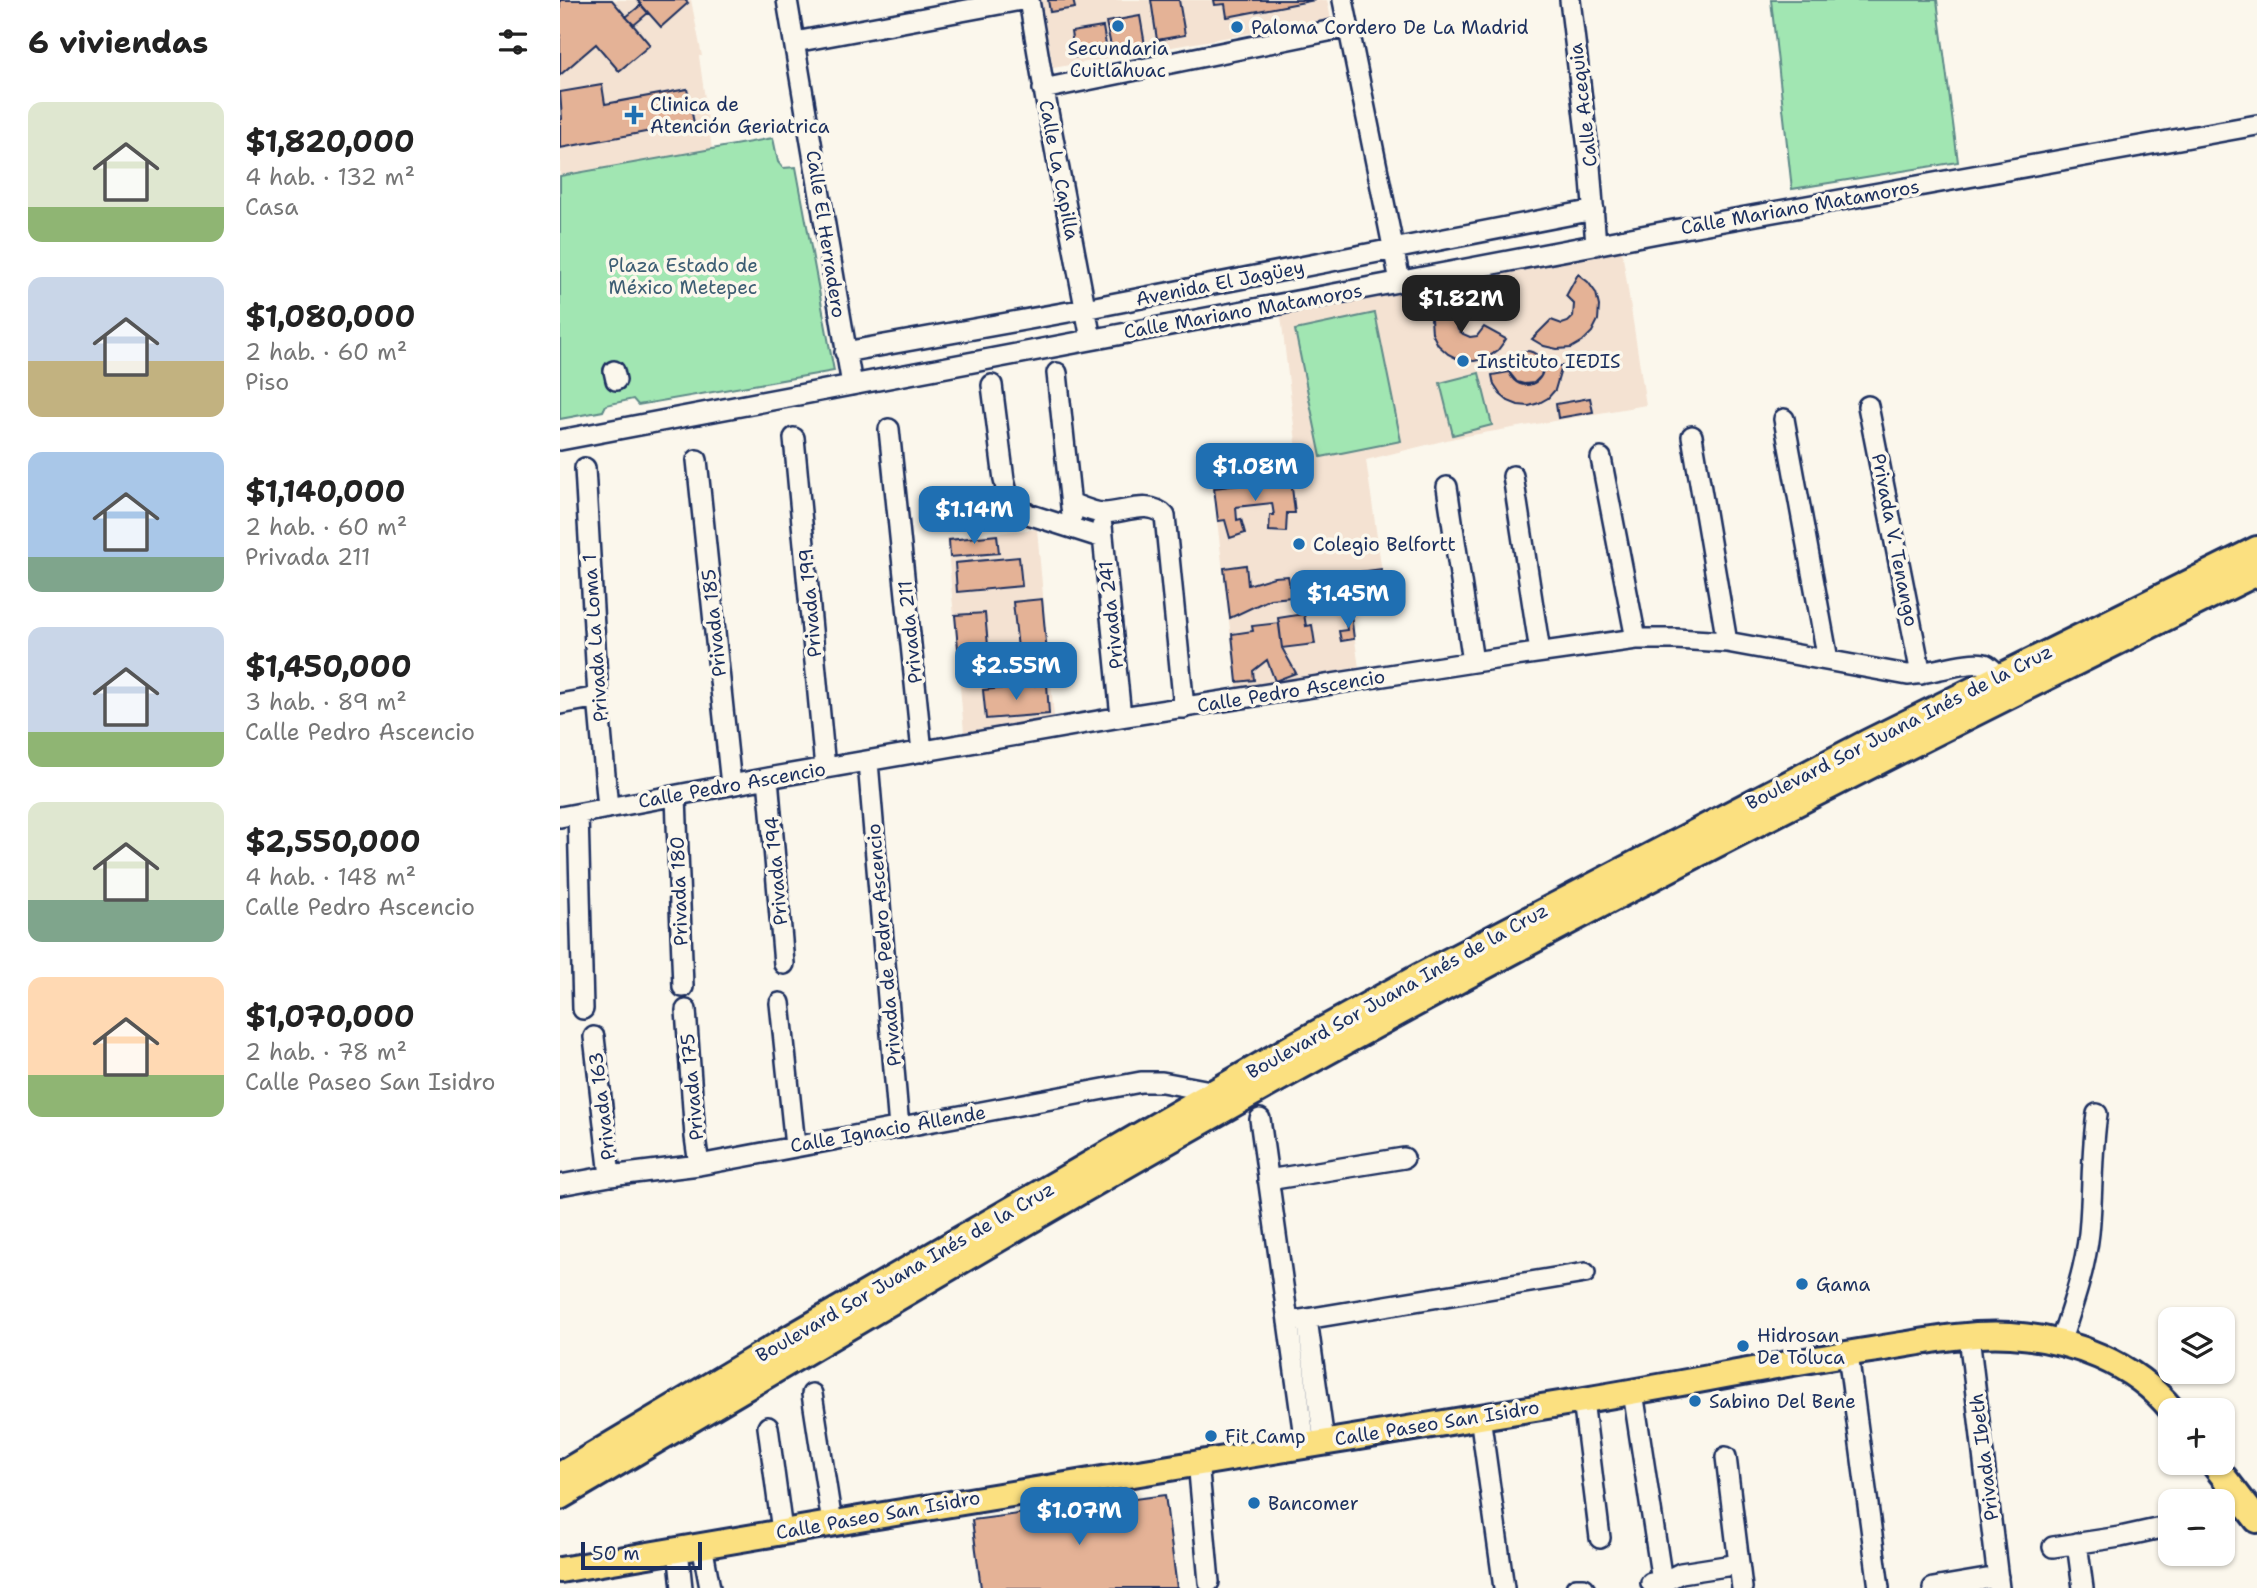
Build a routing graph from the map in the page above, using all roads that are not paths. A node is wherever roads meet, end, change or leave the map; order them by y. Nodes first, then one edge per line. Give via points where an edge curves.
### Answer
1 (787, 0) edge
2 (1021, 0) edge
3 (1029, 0) edge
4 (1343, 0) edge
5 (1570, 0) edge
6 (1348, 27) junction
7 (795, 43) junction
8 (1043, 89) junction
9 (2257, 125) edge
10 (1594, 210) junction
11 (1596, 245) junction
12 (1393, 249) junction
13 (1400, 282) junction
14 (1085, 309) junction
15 (1091, 339) junction
16 (845, 352) junction
17 (1057, 373) dead end
18 (852, 385) junction
19 (992, 385) dead end
20 (1868, 406) dead end
21 (1784, 419) dead end
22 (889, 429) dead end
23 (1692, 436) dead end
24 (794, 438) dead end
25 (560, 440) edge
26 (1601, 458) dead end
27 (697, 460) dead end
28 (584, 468) dead end
29 (1513, 476) dead end
30 (1447, 487) dead end
31 (1071, 503) junction
32 (1101, 514) junction
33 (1073, 527) junction
34 (1103, 538) junction
35 (2257, 549) edge
36 (2257, 573) edge
37 (1636, 639) junction
38 (1727, 642) junction
39 (1540, 652) junction
40 (1828, 660) junction
41 (1473, 662) junction
42 (1922, 674) junction
43 (2003, 686) junction
44 (598, 697) junction
45 (560, 704) edge
46 (1184, 708) junction
47 (1121, 717) junction
48 (922, 752) junction
49 (868, 762) junction
50 (825, 768) junction
51 (768, 778) junction
52 (731, 785) junction
53 (676, 796) junction
54 (608, 808) junction
55 (569, 816) edge
56 (784, 964) dead end
57 (683, 986) dead end
58 (780, 1003) dead end
59 (583, 1009) dead end
60 (686, 1010) dead end
61 (594, 1037) dead end
62 (1216, 1092) junction
63 (2097, 1114) dead end
64 (1260, 1119) dead end
65 (899, 1128) junction
66 (795, 1146) junction
67 (1404, 1158) dead end
68 (699, 1165) junction
69 (610, 1175) junction
70 (1268, 1180) junction
71 (560, 1185) edge
72 (1585, 1273) dead end
73 (1297, 1321) junction
74 (1969, 1336) junction
75 (2060, 1343) junction
76 (1848, 1354) junction
77 (1627, 1393) junction
78 (812, 1394) dead end
79 (2159, 1398) edge
80 (1583, 1400) junction
81 (1480, 1416) junction
82 (768, 1427) dead end
83 (1314, 1443) junction
84 (1726, 1457) dead end
85 (1198, 1461) junction
86 (560, 1475) edge
87 (560, 1497) edge
88 (2235, 1502) edge
89 (2256, 1516) edge
90 (832, 1523) junction
91 (2158, 1528) edge
92 (782, 1531) junction
93 (1600, 1538) dead end
94 (2077, 1543) junction
95 (690, 1547) junction
96 (2053, 1547) dead end
97 (1739, 1564) junction
98 (560, 1570) edge
99 (1209, 1582) dead end
100 (1999, 1583) edge
101 (1657, 1585) edge
102 (682, 1588) edge
103 (710, 1588) edge
104 (1504, 1588) edge
105 (1576, 1588) edge
106 (1584, 1588) edge
107 (1742, 1588) edge
108 (1878, 1588) edge
109 (1933, 1588) edge
110 (2082, 1588) edge

1 - 7 street, Calle El Herradero
2 - 7 street
3 - 8 street, Calle La Capilla
4 - 6 street
5 - 10 street, Calle Acequia
6 - 8 street
6 - 12 street
7 - 16 street, Calle El Herradero
8 - 14 street, Calle La Capilla
9 - 11 street, Calle Mariano Matamoros
10 - 11 street, Calle Acequia
10 - 12 street, Avenida El Jagüey
11 - 13 street, Calle Mariano Matamoros
12 - 13 street
12 - 14 street, Avenida El Jagüey
13 - 15 street, Calle Mariano Matamoros
14 - 15 street, Calle La Capilla
14 - 16 street, Avenida El Jagüey
15 - 18 street, Calle Mariano Matamoros
16 - 18 street, Calle El Herradero
17 - 31 street
18 - 25 street, Calle Mariano Matamoros
19 - 33 street via 1009,496 1028,514
20 - 42 street, Privada V. Tenango
21 - 40 street
22 - 48 street, Privada 211
23 - 38 street
24 - 50 street, Privada 199
26 - 37 street
27 - 52 street, Privada 185
28 - 44 street, Privada La Loma 1
29 - 39 street
30 - 41 street
31 - 32 street
31 - 33 street
32 - 34 street, Privada 241
32 - 46 street via 1150,508 1165,516
33 - 34 street
34 - 47 street, Privada 241
35 - 43 main road, Boulevard Sor Juana Inés de la Cruz
36 - 43 main road, Boulevard Sor Juana Inés de la Cruz
37 - 38 street, Calle Pedro Ascencio
37 - 39 street, Calle Pedro Ascencio
38 - 40 street, Calle Pedro Ascencio
39 - 41 street, Calle Pedro Ascencio
40 - 42 street, Calle Pedro Ascencio
41 - 46 street, Calle Pedro Ascencio
42 - 43 street, Calle Pedro Ascencio via 1979,663 1991,667
43 - 62 main road, Boulevard Sor Juana Inés de la Cruz via 1419,977
43 - 87 main road, Boulevard Sor Juana Inés de la Cruz via 1133,1160
44 - 45 street
44 - 54 street, Privada La Loma 1
46 - 47 street, Calle Pedro Ascencio
47 - 48 street, Calle Pedro Ascencio
48 - 49 street, Calle Pedro Ascencio
49 - 50 street, Calle Pedro Ascencio
49 - 65 street, Privada de Pedro Ascencio
50 - 51 street, Calle Pedro Ascencio
51 - 52 street, Calle Pedro Ascencio
51 - 56 street, Privada 194
52 - 53 street, Calle Pedro Ascencio
53 - 54 street, Calle Pedro Ascencio
53 - 57 street, Privada 180
54 - 55 street, Calle Pedro Ascencio
55 - 59 street
58 - 66 street
60 - 68 street, Privada 175
61 - 69 street, Privada 163
62 - 65 street, Calle Ignacio Allende via 1142,1082
62 - 86 main road, Boulevard Sor Juana Inés de la Cruz
63 - 75 street via 2086,1248
64 - 70 street
65 - 66 street, Calle Ignacio Allende
66 - 68 street, Calle Ignacio Allende
67 - 70 street
68 - 69 street, Calle Ignacio Allende
69 - 71 street, Calle Ignacio Allende
70 - 73 street
72 - 73 street
73 - 83 street
74 - 75 main road, Calle Paseo San Isidro via 2006,1335
74 - 76 main road, Calle Paseo San Isidro
74 - 100 street, Privada Ibeth
75 - 79 main road, Calle Paseo San Isidro via 2115,1364
76 - 77 main road, Calle Paseo San Isidro
76 - 108 street
77 - 80 main road, Calle Paseo San Isidro
77 - 101 street
78 - 90 street
80 - 81 main road, Calle Paseo San Isidro
80 - 93 street
81 - 83 main road, Calle Paseo San Isidro
81 - 104 street
82 - 92 street
83 - 85 main road, Calle Paseo San Isidro
84 - 97 street
85 - 90 main road, Calle Paseo San Isidro
85 - 99 street
88 - 89 main road
90 - 92 main road, Calle Paseo San Isidro
91 - 94 street
92 - 95 main road, Calle Paseo San Isidro
94 - 96 street
94 - 110 street
95 - 98 main road, Calle Paseo San Isidro
95 - 102 street
95 - 103 street
97 - 101 street via 1681,1573
97 - 107 street
100 - 109 street, Privada Ibeth
105 - 106 street

